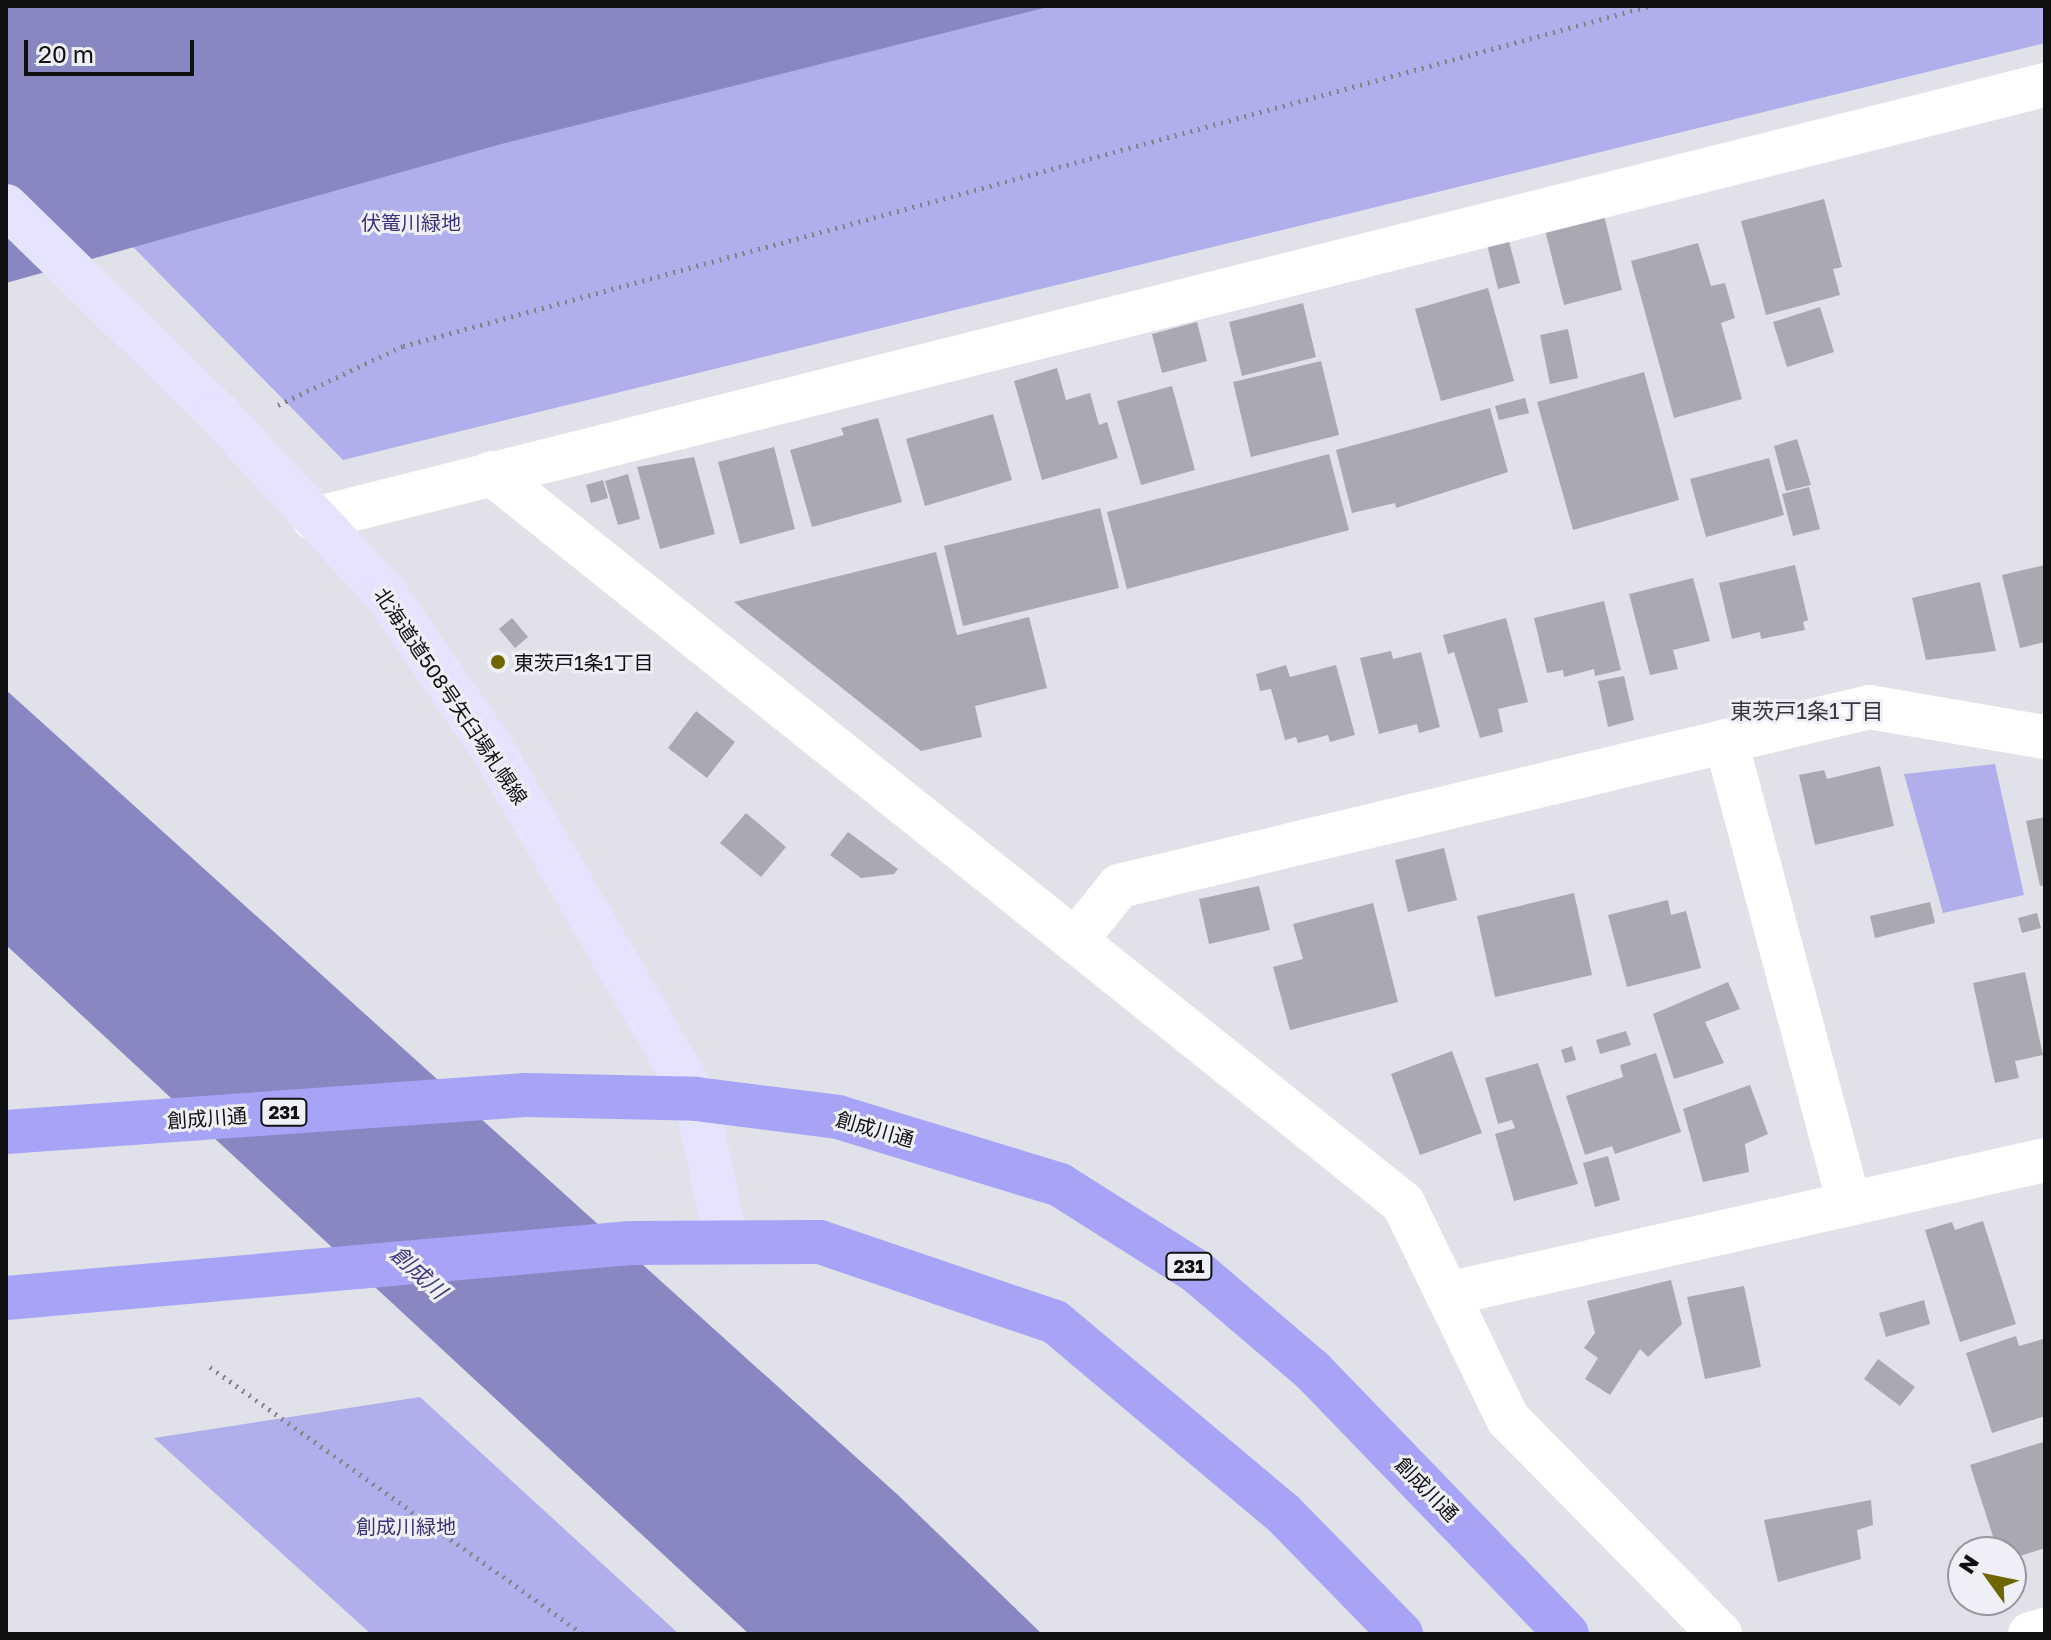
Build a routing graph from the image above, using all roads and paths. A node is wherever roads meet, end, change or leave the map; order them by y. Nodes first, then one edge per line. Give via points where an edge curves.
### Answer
1 (1649, 6) edge
2 (2045, 85) edge
3 (6, 206) edge
4 (274, 408) dead end
5 (491, 473) junction
6 (314, 519) junction
7 (2045, 737) edge
8 (1726, 741) junction
9 (1075, 941) junction
10 (696, 1099) junction
11 (24, 1131) edge
12 (2045, 1160) edge
13 (1849, 1204) junction
14 (726, 1240) junction
15 (1447, 1294) junction
16 (6, 1298) edge
17 (210, 1367) dead end
18 (2045, 1630) edge
19 (583, 1634) edge
20 (1401, 1634) edge
21 (1567, 1634) edge
22 (1720, 1634) edge
23 (2030, 1634) edge

1 - 4 path via 403,346 307,387
2 - 5 street
3 - 6 main road, 北海道道508号矢臼場札幌線 via 219,414
5 - 6 street
5 - 9 street
6 - 10 main road, 北海道道508号矢臼場札幌線 via 385,593 493,750
7 - 8 street via 1869,707
8 - 9 street via 1119,886
8 - 13 street
9 - 15 street via 1403,1203
10 - 11 highway, 創成川通 / 231 via 526,1095
10 - 14 main road, 北海道道508号矢臼場札幌線
10 - 21 highway, 創成川通 / 231 via 838,1117 1060,1185 1196,1271 1312,1370
12 - 13 street
13 - 15 street
14 - 16 highway via 631,1243
14 - 20 highway via 820,1242 1055,1322 1283,1513
15 - 22 street via 1508,1419
17 - 19 path
18 - 23 street

